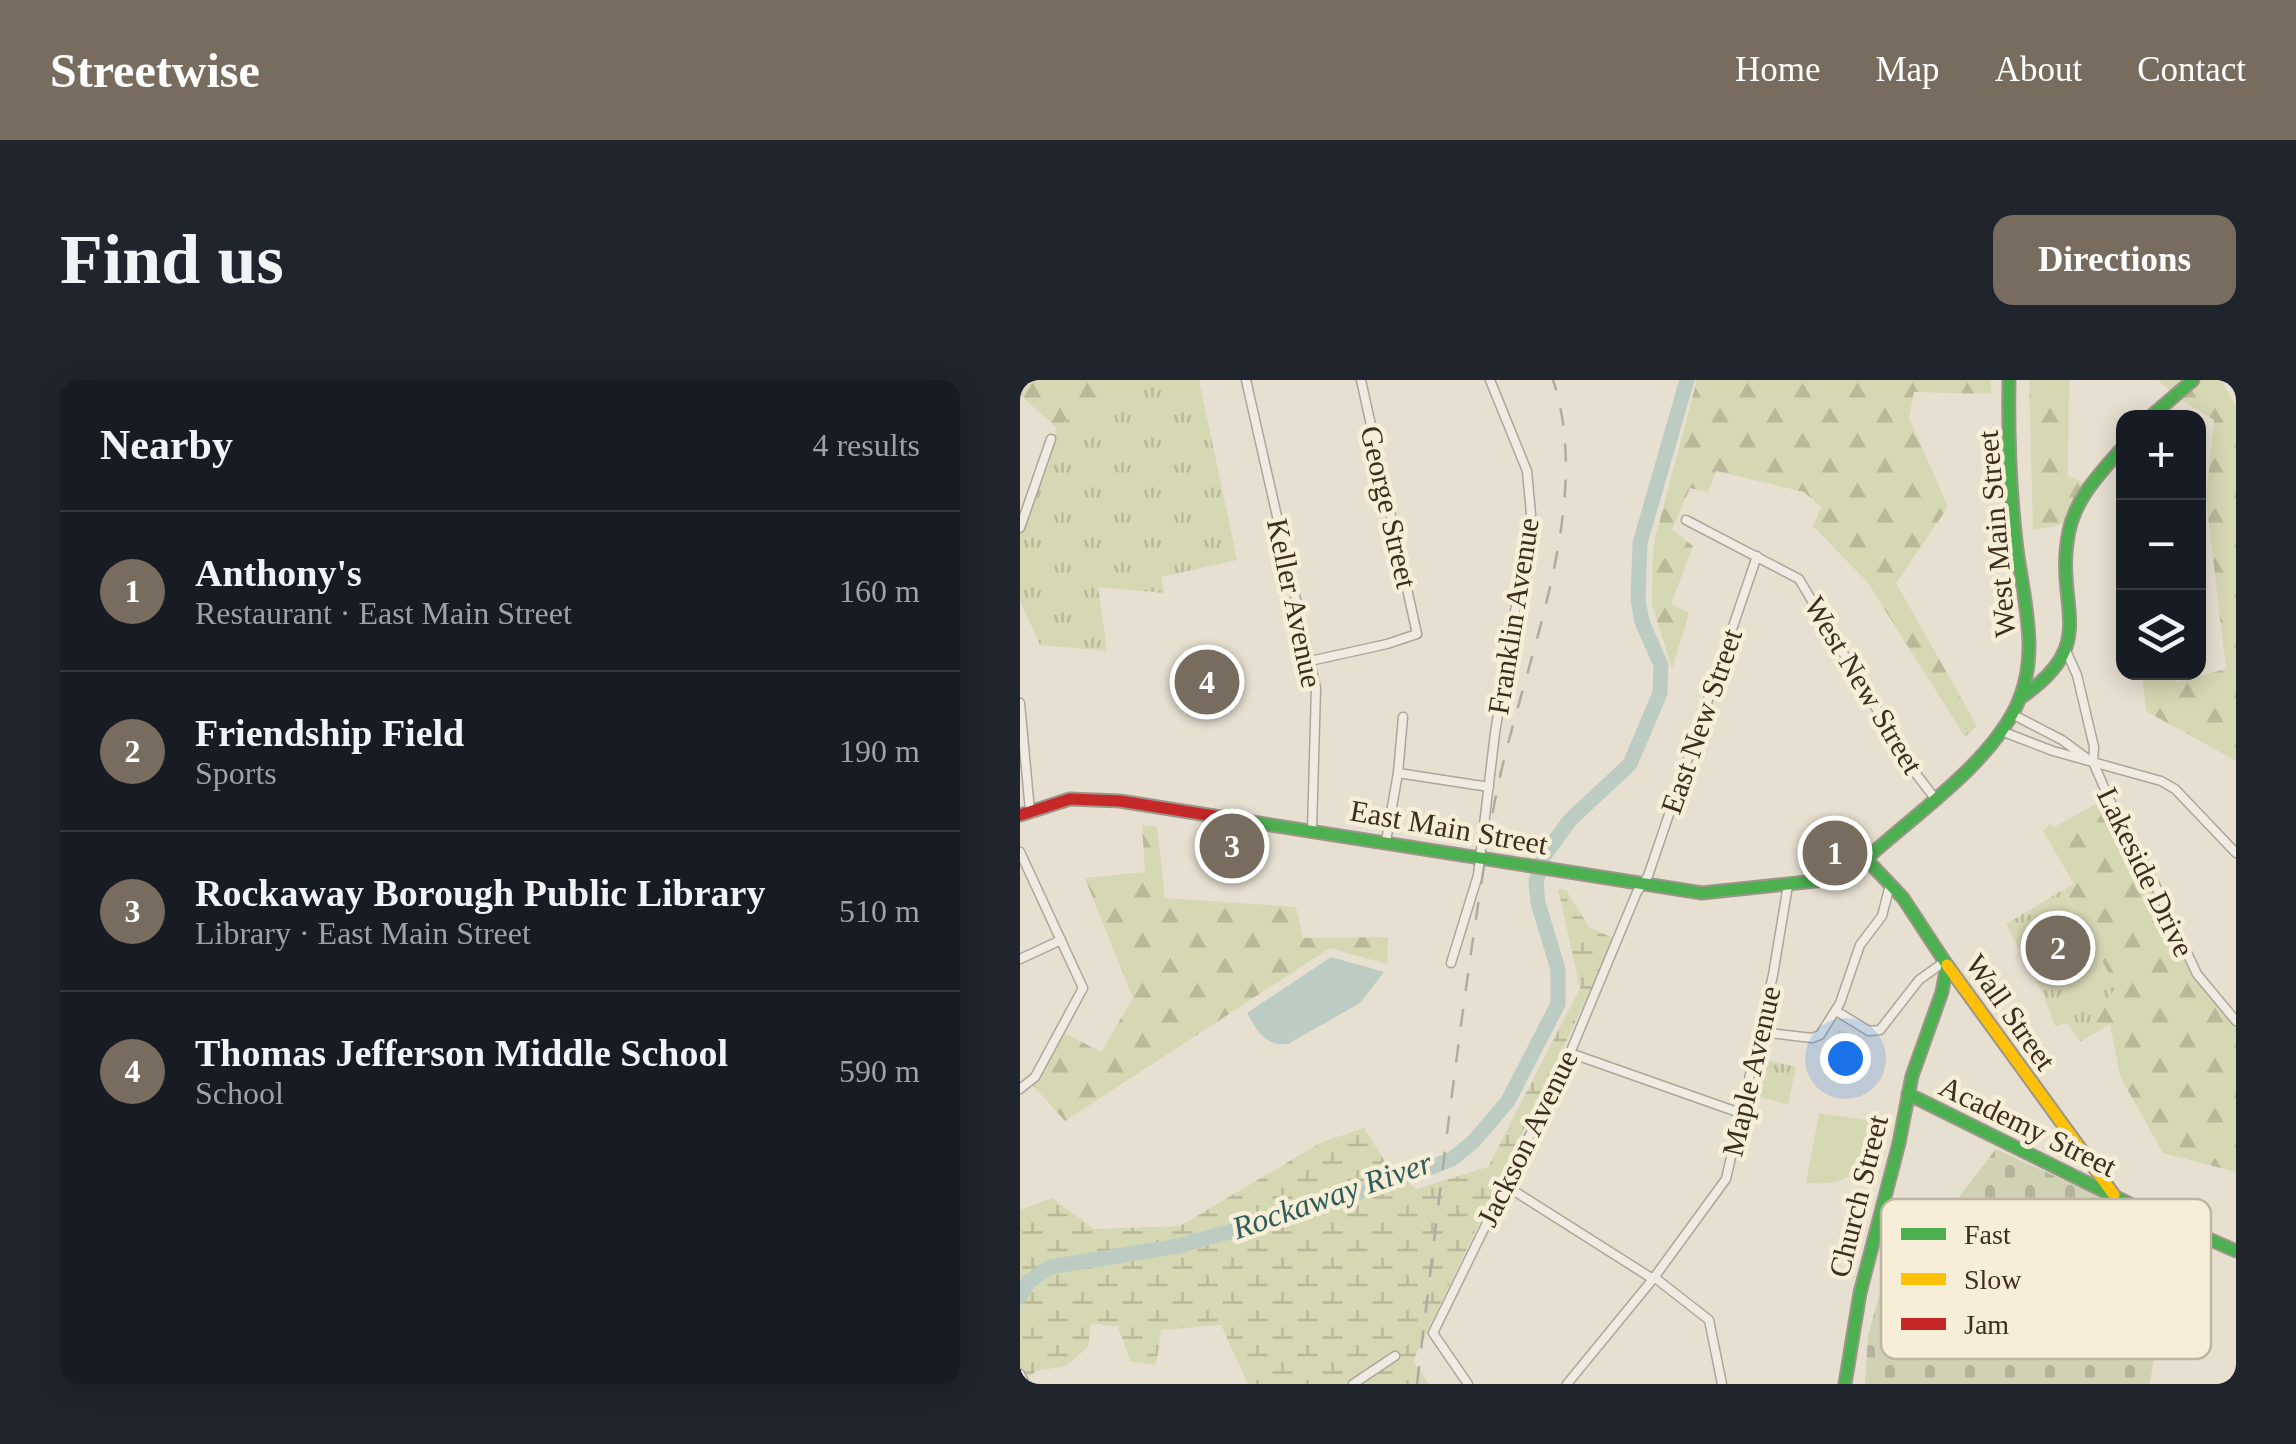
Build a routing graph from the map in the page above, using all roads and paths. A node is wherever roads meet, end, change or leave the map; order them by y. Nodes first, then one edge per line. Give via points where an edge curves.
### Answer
1 (1246, 380) edge
2 (1361, 380) edge
3 (1490, 380) edge
4 (2010, 380) edge
5 (2193, 380) edge
6 (2158, 410) edge
7 (1051, 438) dead end
8 (2116, 456) edge
9 (1686, 520) dead end
10 (1020, 528) edge
11 (1757, 556) junction
12 (2067, 653) junction
13 (1310, 660) junction
14 (2020, 698) junction
15 (1020, 702) edge
16 (2012, 714) junction
17 (1403, 717) dead end
18 (2001, 731) junction
19 (2092, 762) junction
20 (1398, 773) junction
21 (1488, 787) junction
22 (1934, 796) junction
23 (1025, 813) edge
24 (1312, 830) junction
25 (1386, 841) junction
26 (1020, 852) edge
27 (2236, 853) edge
28 (1480, 858) junction
29 (1866, 859) junction
30 (1643, 884) junction
31 (1788, 885) junction
32 (1890, 885) junction
33 (1062, 940) junction
34 (1020, 958) edge
35 (1450, 963) dead end
36 (1946, 963) junction
37 (1962, 988) junction
38 (1944, 994) junction
39 (1836, 1011) junction
40 (2236, 1020) edge
41 (1760, 1032) junction
42 (1570, 1053) junction
43 (1020, 1089) edge
44 (1908, 1094) junction
45 (1743, 1114) junction
46 (2088, 1160) junction
47 (2077, 1181) junction
48 (1503, 1184) junction
49 (2114, 1195) junction
50 (1884, 1199) edge
51 (2122, 1199) edge
52 (1881, 1210) edge
53 (2211, 1241) edge
54 (2236, 1251) edge
55 (1654, 1278) junction
56 (1395, 1356) dead end
57 (1020, 1374) edge
58 (1024, 1384) edge
59 (1353, 1384) edge
60 (1468, 1384) edge
61 (1567, 1384) edge
62 (1722, 1384) edge
63 (1846, 1384) edge

1 - 13 street, Keller Avenue
2 - 13 street, George Street via 1416,634
3 - 21 street, Franklin Avenue via 1527,470 1531,508
4 - 14 street, West Main Street via 2016,542 2031,628
5 - 6 street
7 - 10 street
8 - 12 street via 2072,520
9 - 11 street, West New Street
11 - 22 street, West New Street via 1799,580
11 - 30 street, East New Street
12 - 14 street
12 - 19 street, Lakeside Drive via 2094,747
13 - 24 street, Keller Avenue via 1316,688
14 - 16 street, West Main Street
15 - 23 street
16 - 18 street, West Main Street
16 - 19 street
17 - 20 street
18 - 19 street
18 - 22 street, West Main Street
19 - 27 street via 2175,789
19 - 40 street, Lakeside Drive via 2197,974
20 - 21 street
20 - 25 street
21 - 28 street, Franklin Avenue
22 - 29 street, West Main Street
23 - 24 street, East Main Street via 1085,799
24 - 25 street, East Main Street
25 - 28 street, East Main Street
26 - 33 street
28 - 30 street, East Main Street
28 - 35 street, Franklin Avenue
29 - 31 street, East Main Street via 1842,877
29 - 32 street, Wall Street
30 - 31 street, East Main Street via 1702,894
30 - 42 street, Jackson Avenue
31 - 41 street, Maple Avenue
32 - 36 street, Wall Street
32 - 39 street
33 - 34 street
33 - 43 street via 1083,992 1035,1077
36 - 37 street, Wall Street
36 - 38 street, Church Street
36 - 39 street via 1919,980 1880,1030 1869,1031
37 - 38 street
37 - 46 street, Wall Street
38 - 44 street, Church Street
39 - 41 street via 1817,1038
41 - 45 street, Maple Avenue
42 - 45 street
42 - 48 street, Jackson Avenue
44 - 47 street, Academy Street
44 - 50 street, Church Street
45 - 55 street, Maple Avenue via 1722,1188
46 - 47 street
46 - 49 street, Wall Street
47 - 49 street, Academy Street
48 - 55 street
48 - 60 street, Jackson Avenue via 1434,1332
49 - 51 street, Academy Street
52 - 63 street, Church Street via 1853,1318
53 - 54 street, Academy Street
55 - 61 street, Maple Avenue
55 - 62 street via 1709,1320
56 - 59 street
57 - 58 street

